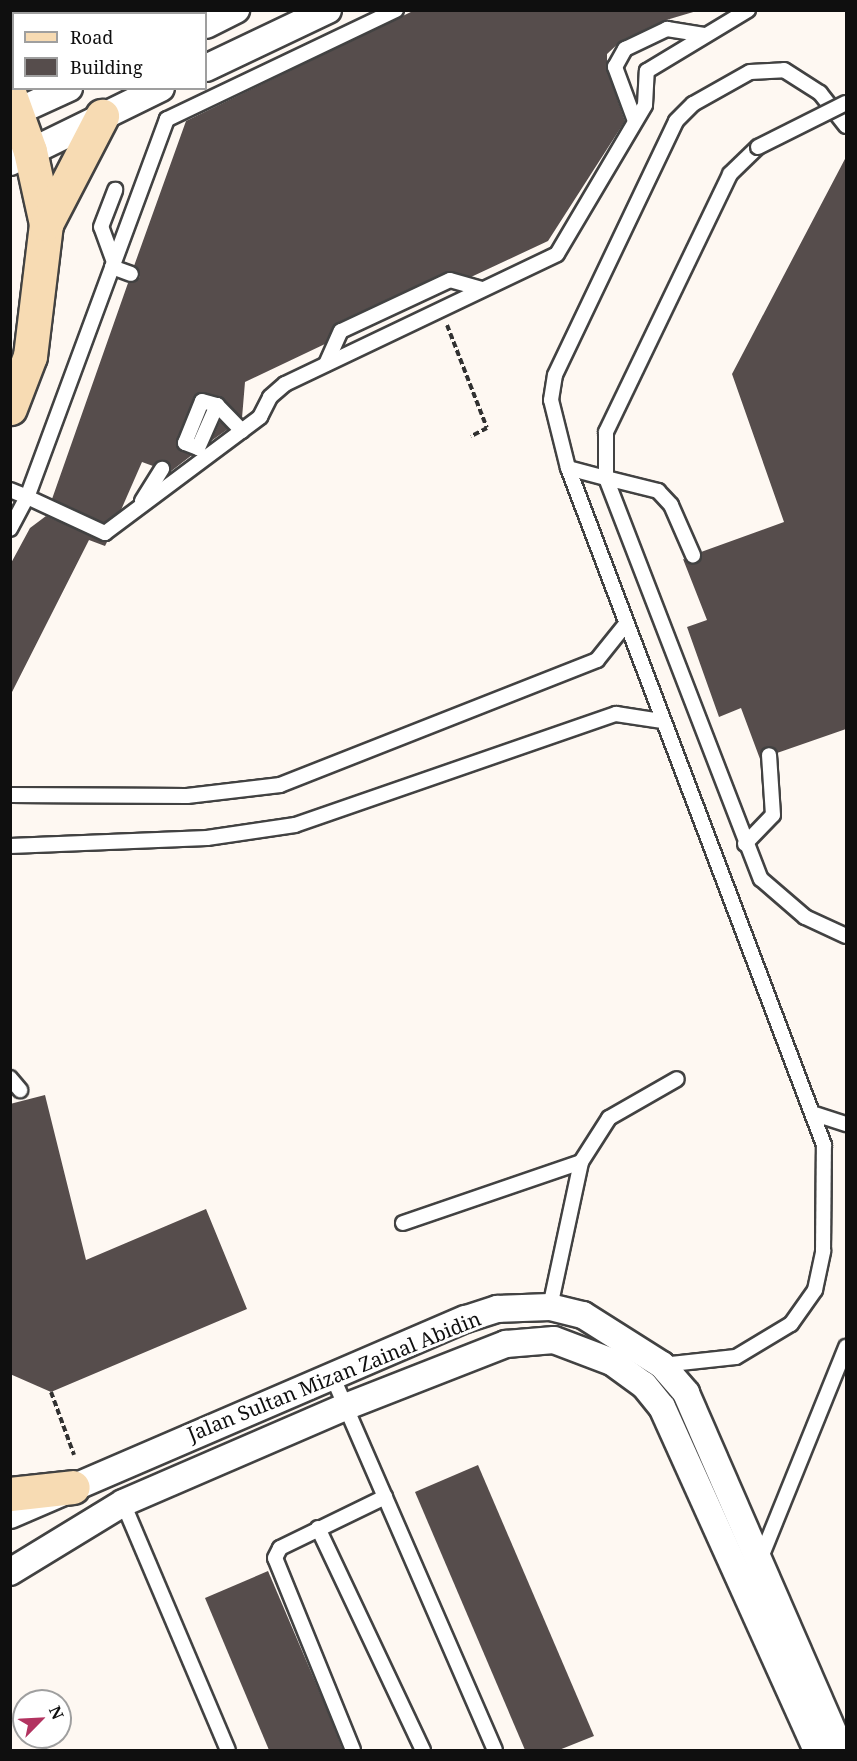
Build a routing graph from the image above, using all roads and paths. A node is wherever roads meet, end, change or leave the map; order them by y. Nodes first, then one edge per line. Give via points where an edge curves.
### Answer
1 (236, 10) edge
2 (328, 10) edge
3 (396, 10) edge
4 (748, 10) edge
5 (207, 24) edge
6 (706, 35) junction
7 (207, 68) edge
8 (63, 90) edge
9 (157, 90) edge
10 (846, 103) edge
11 (13, 107) edge
12 (102, 116) junction
13 (633, 124) junction
14 (846, 126) edge
15 (610, 147) dead end
16 (20, 156) edge
17 (115, 190) dead end
18 (46, 225) junction
19 (113, 264) junction
20 (131, 274) dead end
21 (482, 289) junction
22 (441, 309) junction
23 (326, 364) junction
24 (217, 405) dead end
25 (10, 408) edge
26 (242, 431) junction
27 (471, 436) dead end
28 (568, 468) junction
29 (162, 469) dead end
30 (606, 478) junction
31 (10, 490) edge
32 (27, 497) junction
33 (136, 510) junction
34 (10, 529) edge
35 (693, 555) dead end
36 (626, 625) junction
37 (662, 721) junction
38 (769, 755) dead end
39 (10, 795) edge
40 (746, 844) junction
41 (10, 846) edge
42 (846, 936) edge
43 (10, 1078) edge
44 (678, 1079) dead end
45 (20, 1090) dead end
46 (815, 1114) junction
47 (846, 1124) edge
48 (581, 1162) junction
49 (403, 1223) dead end
50 (550, 1306) junction
51 (846, 1347) edge
52 (662, 1365) junction
53 (331, 1373) junction
54 (51, 1392) dead end
55 (345, 1407) junction
56 (74, 1471) junction
57 (10, 1494) edge
58 (385, 1497) junction
59 (123, 1503) junction
60 (10, 1515) edge
61 (318, 1528) junction
62 (760, 1560) junction
63 (10, 1572) edge
64 (228, 1750) edge
65 (353, 1750) edge
66 (423, 1750) edge
67 (495, 1750) edge
68 (817, 1750) edge
69 (841, 1750) edge

1 - 5 street
2 - 7 street
3 - 19 lane via 167,119
4 - 6 lane
6 - 13 lane via 647,71 649,89
6 - 13 lane via 667,29 625,49 615,67
8 - 11 street
9 - 12 street
10 - 30 lane, bridge via 758,147 730,174 606,432
11 - 16 street
12 - 16 street
12 - 18 street
13 - 15 lane
13 - 21 lane via 557,254
14 - 28 lane via 800,78 768,69 712,90 676,121 555,375 551,400
16 - 18 street
17 - 19 lane via 101,227
18 - 25 street via 30,356
19 - 20 lane
19 - 32 lane
21 - 22 lane
21 - 23 lane via 450,280 341,331
22 - 23 lane
22 - 27 path via 487,428
23 - 26 lane via 285,384
24 - 26 lane
26 - 33 lane
28 - 30 lane
28 - 36 lane
29 - 33 lane
30 - 35 lane via 658,491 671,505
30 - 40 lane
31 - 32 lane
32 - 33 lane via 105,533
32 - 34 lane
36 - 37 lane
36 - 39 lane via 597,660 280,785 187,796
37 - 41 lane via 616,714 295,825 207,838
37 - 46 lane
38 - 40 lane via 773,815
40 - 42 lane via 761,879 806,917
43 - 45 lane
44 - 48 lane via 609,1118
46 - 47 lane
46 - 52 lane via 824,1146 826,1202 815,1290 791,1324 736,1357
48 - 49 lane
48 - 50 lane
50 - 52 street, Jalan Sultan Mizan Zainal Abidin via 583,1315
50 - 53 street, Jalan Sultan Mizan Zainal Abidin via 497,1309
51 - 62 lane
52 - 62 street, Jalan Sultan Mizan Zainal Abidin via 686,1392
53 - 55 lane
53 - 56 street, Jalan Sultan Mizan Zainal Abidin
54 - 56 path
55 - 58 lane
55 - 59 street, Jalan Sultan Mizan Zainal Abidin
55 - 68 street, Jalan Sultan Mizan Zainal Abidin via 506,1344 554,1340 585,1348 628,1373 662,1407 684,1448
56 - 57 street
56 - 60 street, Jalan Sultan Mizan Zainal Abidin
58 - 61 lane
58 - 67 lane
59 - 63 street, Jalan Sultan Mizan Zainal Abidin
59 - 64 lane
61 - 65 lane via 280,1548 276,1570
61 - 66 lane
62 - 69 street, Jalan Sultan Mizan Zainal Abidin

